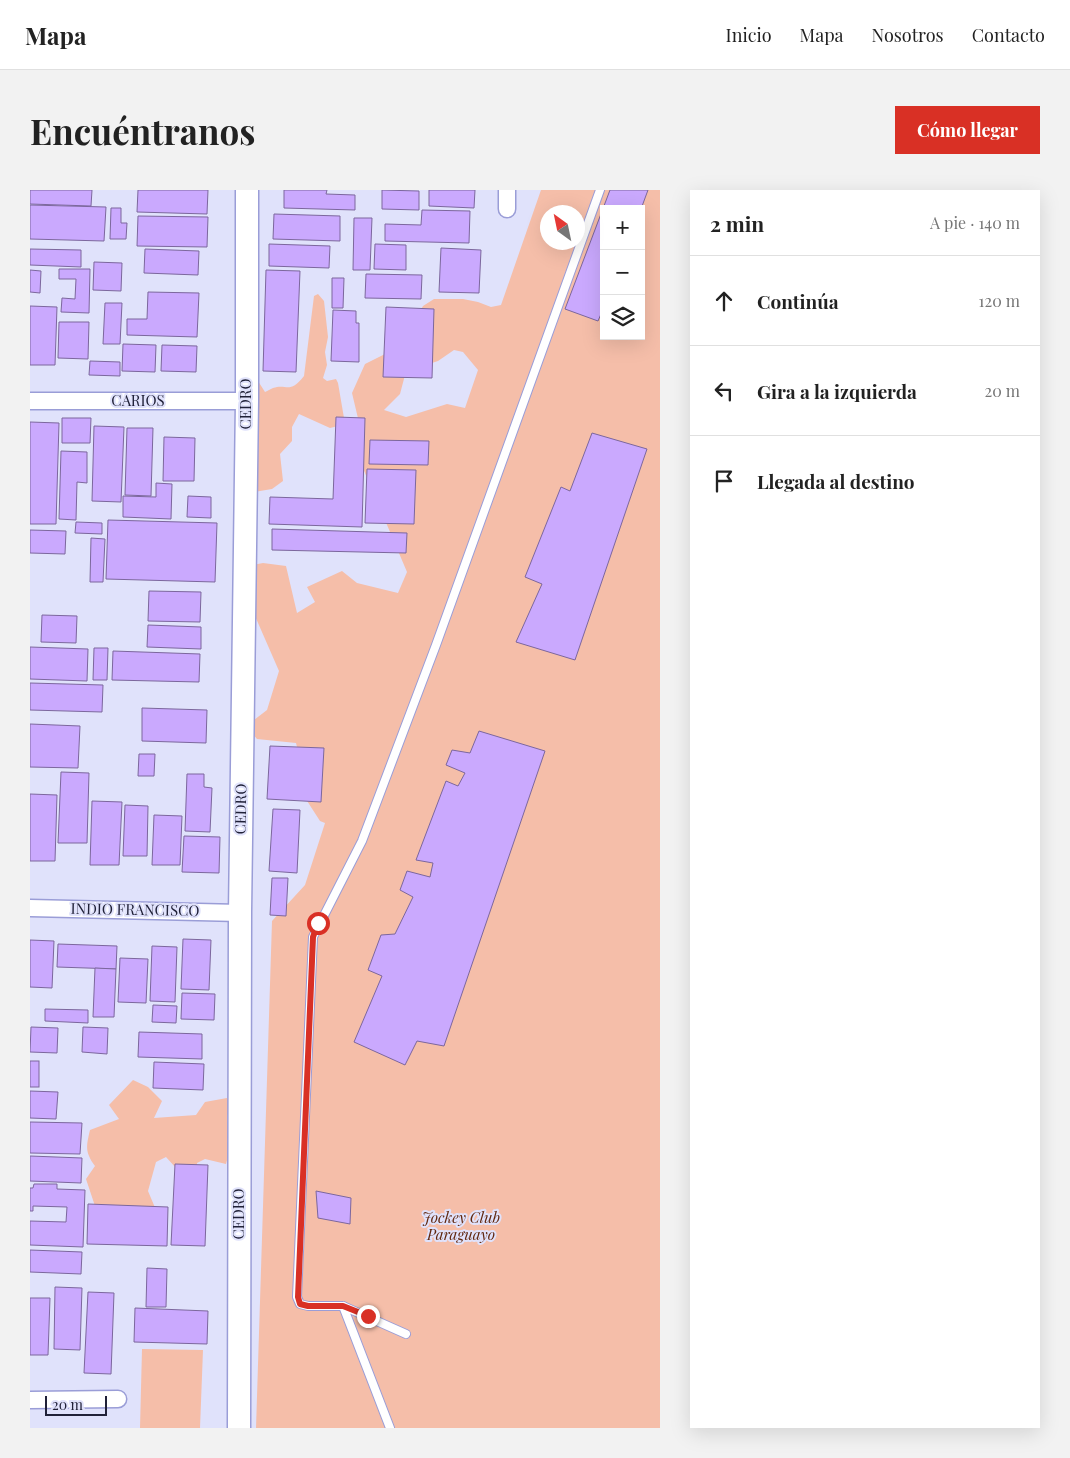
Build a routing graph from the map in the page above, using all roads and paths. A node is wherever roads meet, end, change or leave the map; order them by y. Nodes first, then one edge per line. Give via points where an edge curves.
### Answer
1 (246, 190) edge
2 (508, 190) edge
3 (600, 190) edge
4 (507, 209) dead end
5 (247, 401) junction
6 (30, 402) edge
7 (30, 908) edge
8 (240, 913) junction
9 (343, 1306) junction
10 (406, 1334) dead end
11 (118, 1399) dead end
12 (30, 1400) edge
13 (239, 1428) edge
14 (390, 1428) edge

1 - 5 street, CEDRO
2 - 4 street
3 - 9 lane via 362,841 313,937 298,1297 300,1304 308,1306
5 - 6 street, CARIOS
5 - 8 street, CEDRO
7 - 8 street, INDIO FRANCISCO
8 - 13 street, CEDRO
9 - 10 lane
9 - 14 lane
11 - 12 street

